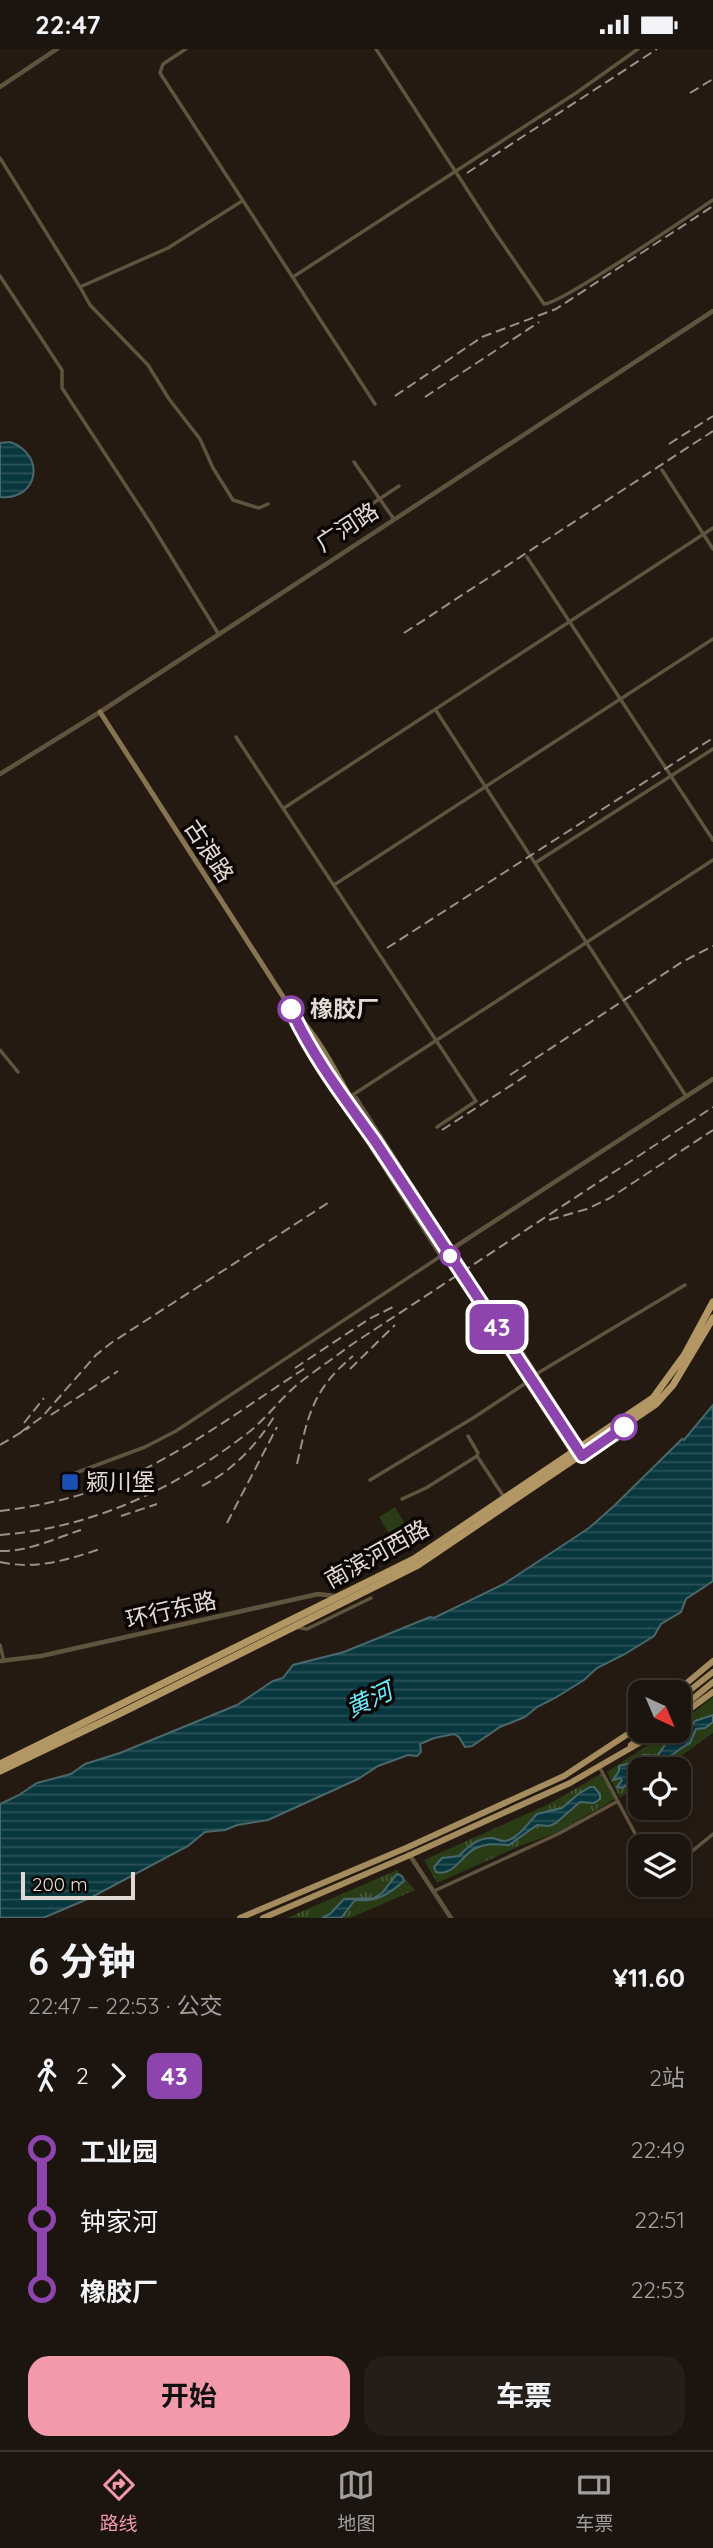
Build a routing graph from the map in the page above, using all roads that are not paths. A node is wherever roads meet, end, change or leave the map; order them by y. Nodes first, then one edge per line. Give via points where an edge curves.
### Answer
1 (57, 49) edge
2 (186, 49) edge
3 (376, 49) edge
4 (638, 49) edge
5 (0, 87) edge
6 (0, 157) edge
7 (455, 171) junction
8 (713, 200) edge
9 (242, 201) junction
10 (0, 276) edge
11 (292, 278) junction
12 (80, 287) junction
13 (713, 311) edge
14 (375, 404) dead end
15 (354, 462) dead end
16 (662, 470) dead end
17 (399, 486) dead end
18 (379, 499) junction
19 (268, 504) dead end
20 (393, 518) junction
21 (349, 519) dead end
22 (713, 528) edge
23 (703, 534) junction
24 (713, 549) edge
25 (527, 557) dead end
26 (570, 620) junction
27 (218, 633) junction
28 (713, 639) edge
29 (620, 699) junction
30 (435, 709) junction
31 (100, 712) junction
32 (236, 737) dead end
33 (713, 749) edge
34 (0, 774) edge
35 (671, 776) junction
36 (486, 786) junction
37 (284, 808) junction
38 (713, 840) edge
39 (713, 860) edge
40 (535, 863) junction
41 (334, 885) junction
42 (587, 944) junction
43 (291, 1009) junction
44 (436, 1041) junction
45 (0, 1050) edge
46 (18, 1072) dead end
47 (713, 1079) edge
48 (351, 1096) junction
49 (686, 1096) junction
50 (345, 1100) junction
51 (437, 1127) dead end
52 (375, 1141) junction
53 (452, 1249) junction
54 (441, 1256) junction
55 (460, 1281) dead end
56 (685, 1285) dead end
57 (713, 1302) edge
58 (481, 1314) junction
59 (713, 1318) edge
60 (538, 1373) junction
61 (526, 1383) junction
62 (468, 1437) dead end
63 (580, 1453) junction
64 (477, 1456) junction
65 (62, 1478) dead end
66 (370, 1480) dead end
67 (402, 1499) dead end
68 (506, 1499) junction
69 (371, 1598) dead end
70 (344, 1599) junction
71 (293, 1627) junction
72 (0, 1645) edge
73 (2, 1661) edge
74 (713, 1661) edge
75 (713, 1672) edge
76 (690, 1680) edge
77 (713, 1682) edge
78 (691, 1689) edge
79 (713, 1692) edge
80 (691, 1700) edge
81 (691, 1708) edge
82 (628, 1730) edge
83 (634, 1743) edge
84 (641, 1743) edge
85 (621, 1752) junction
86 (0, 1764) edge
87 (601, 1770) dead end
88 (0, 1771) edge
89 (618, 1801) junction
90 (635, 1834) edge
91 (713, 1834) edge
92 (406, 1848) junction
93 (691, 1852) edge
94 (410, 1855) junction
95 (432, 1892) junction
96 (240, 1918) edge
97 (263, 1918) edge
98 (451, 1918) edge

1 - 5 street
2 - 9 street via 163,64 160,73
3 - 7 street
4 - 7 street
6 - 12 street
7 - 8 street via 547,305
7 - 11 street
9 - 11 street
9 - 12 street via 168,248
10 - 27 street via 62,370 62,388
11 - 14 street
12 - 19 street via 90,305 148,365 200,439 233,500 259,508
13 - 20 street, 广河路
15 - 18 street
16 - 23 street
17 - 18 street
18 - 20 street
18 - 21 street
20 - 27 street, 广河路
22 - 23 street
23 - 24 street
23 - 26 street
25 - 26 street
26 - 29 street
26 - 30 street
27 - 31 street, 广河路
28 - 29 street
29 - 35 street
29 - 36 street
30 - 36 street
30 - 37 street
31 - 34 street, 广河路
31 - 43 main road, 古浪路
32 - 37 street
33 - 35 street
35 - 38 street
35 - 40 street
36 - 40 street
36 - 41 street
37 - 41 street
39 - 42 street
40 - 42 street
41 - 44 street
42 - 44 street
42 - 49 street
43 - 48 main road, 古浪路
43 - 50 main road, 古浪路
44 - 48 street
44 - 51 street via 476,1101
45 - 46 street
47 - 49 street
48 - 50 street
48 - 52 main road, 古浪路
48 - 53 street, 古浪路
49 - 53 street
50 - 52 main road, 古浪路
50 - 54 street, 古浪路
52 - 63 main road, 古浪路, bridge
53 - 54 street
54 - 65 street via 176,1431
55 - 58 street
56 - 60 street
57 - 63 highway, 南滨河西路 via 685,1354 653,1398
58 - 60 street via 493,1305
58 - 61 street
59 - 63 highway, 南滨河西路 via 688,1364 656,1404
60 - 63 street
61 - 63 street
61 - 66 street
62 - 64 street
63 - 68 highway, 南滨河西路
63 - 70 highway, 南滨河西路 via 418,1565
64 - 67 street
64 - 68 street
68 - 70 highway, 南滨河西路
69 - 71 street via 307,1629
70 - 71 highway, 南滨河西路
70 - 73 street, 环行东路 via 318,1594
70 - 86 highway, 南滨河西路
71 - 88 highway, 南滨河西路
72 - 73 street
74 - 76 main road
75 - 78 main road
77 - 80 main road
79 - 81 main road
82 - 92 main road via 564,1776
83 - 85 main road
84 - 85 main road
85 - 94 main road via 570,1783
87 - 89 street
89 - 90 street
89 - 95 street
91 - 93 street
92 - 94 street
92 - 96 main road
94 - 95 street
94 - 97 main road
95 - 98 street

